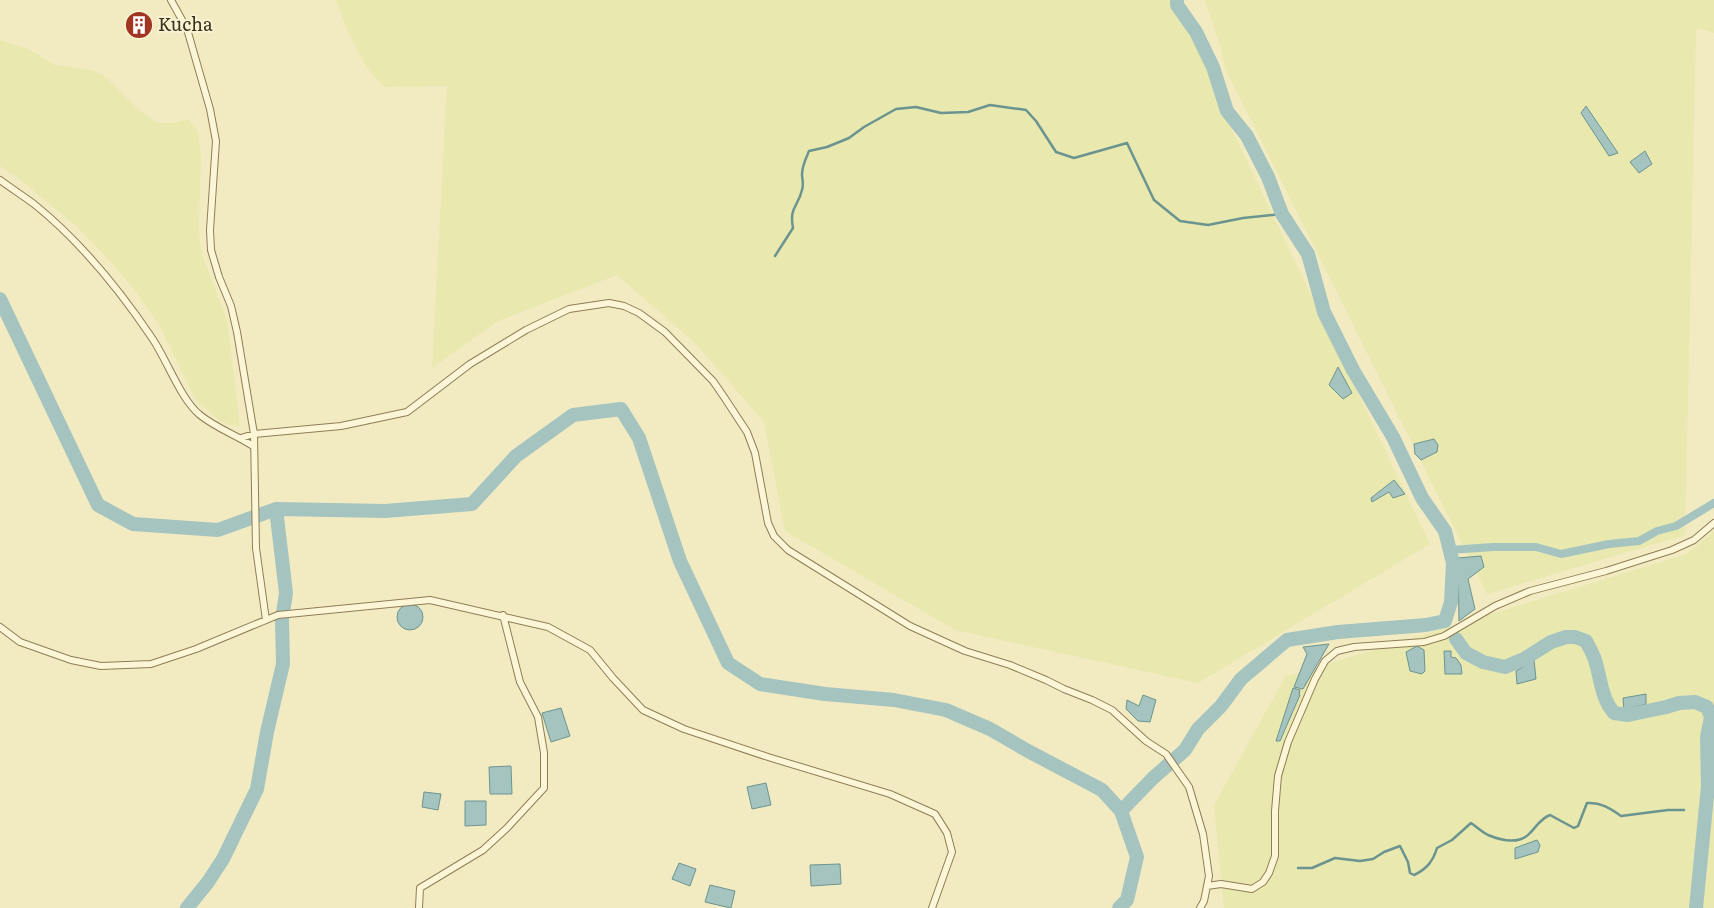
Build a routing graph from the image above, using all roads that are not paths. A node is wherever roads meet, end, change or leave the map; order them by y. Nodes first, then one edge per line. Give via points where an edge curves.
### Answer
1 (171, 0) edge
2 (0, 180) edge
3 (254, 434) junction
4 (241, 438) junction
5 (253, 446) junction
6 (1714, 523) edge
7 (503, 615) junction
8 (266, 620) junction
9 (0, 627) edge
10 (1207, 886) junction
11 (419, 908) edge
12 (932, 908) edge
13 (1200, 908) edge

1 - 3 street via 187,29 210,109 216,141 211,250 231,306
2 - 4 street via 32,203 100,269 153,340 199,414
3 - 4 street
3 - 5 street
3 - 10 street via 341,426 407,412 470,364 526,330 569,309 609,302 639,313 664,332 713,381 747,432 755,453 768,523 774,536 788,550 910,626 965,651 1028,672 1112,710 1146,741 1166,754 1189,786 1203,834 1209,876
4 - 5 street
5 - 8 street via 256,548
6 - 10 street via 1694,540 1672,550 1530,591 1495,606 1444,636 1424,642 1337,651 1325,661 1315,679 1288,742 1278,776 1275,856 1269,873 1252,889 1220,884
7 - 8 street via 430,600 278,615
7 - 11 street via 520,682 538,717 544,754 544,788 483,850 420,888
7 - 12 street via 548,627 590,650 643,710 684,729 890,794 935,814 947,833 952,852
8 - 9 street via 151,664 101,666 38,649 20,642
10 - 13 street

